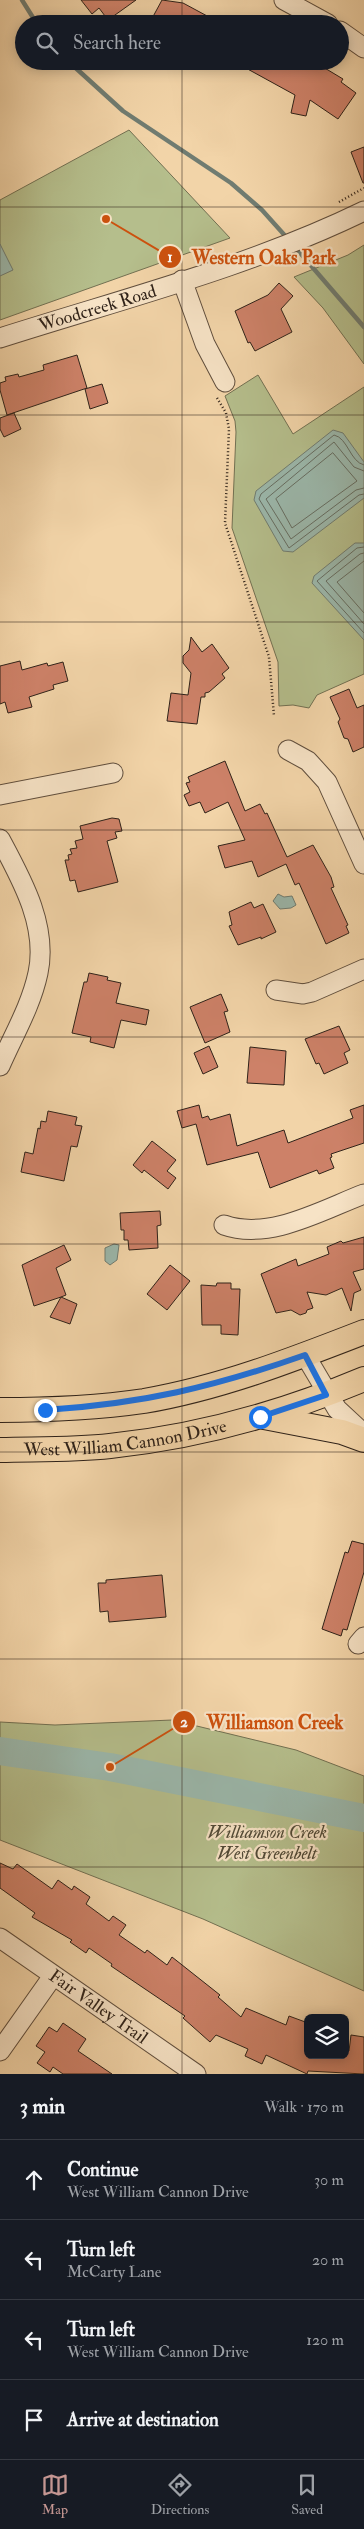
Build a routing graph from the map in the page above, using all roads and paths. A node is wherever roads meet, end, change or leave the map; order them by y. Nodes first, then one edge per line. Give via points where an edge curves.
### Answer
1 (284, 0) edge
2 (312, 15) edge
3 (349, 37) edge
4 (364, 48) edge
5 (364, 188) edge
6 (332, 206) dead end
7 (364, 210) edge
8 (182, 280) junction
9 (0, 338) edge
10 (219, 387) joint
11 (274, 716) dead end
12 (288, 750) dead end
13 (113, 773) dead end
14 (0, 796) edge
15 (0, 839) edge
16 (364, 864) edge
17 (364, 969) edge
18 (276, 990) dead end
19 (0, 1066) edge
20 (364, 1194) edge
21 (224, 1225) dead end
22 (364, 1332) edge
23 (305, 1355) junction
24 (364, 1380) edge
25 (326, 1395) junction
26 (0, 1410) edge
27 (260, 1417) junction
28 (364, 1434) edge
29 (364, 1440) edge
30 (0, 1450) edge
31 (0, 1938) edge
32 (52, 1976) junction
33 (0, 2051) edge
34 (196, 2074) edge

1 - 2 street
3 - 4 street
5 - 6 path
7 - 8 street, Woodcreek Road via 263,255
8 - 9 street, Woodcreek Road
8 - 10 street
10 - 11 path via 229,429 225,523 269,657
12 - 16 street via 308,761 327,782
13 - 14 street
15 - 19 street via 29,900 40,946 38,973 30,997
17 - 18 street via 312,992
20 - 21 street via 275,1228 255,1231
22 - 23 main road, West William Cannon Drive
23 - 25 street
23 - 26 main road, West William Cannon Drive via 248,1375 145,1400 96,1407
24 - 25 main road, West William Cannon Drive
25 - 27 main road, West William Cannon Drive
25 - 28 street
27 - 29 main road via 314,1426
27 - 30 main road, West William Cannon Drive via 169,1438 110,1446
31 - 32 street, Fair Valley Trail
32 - 33 street
32 - 34 street, Fair Valley Trail

